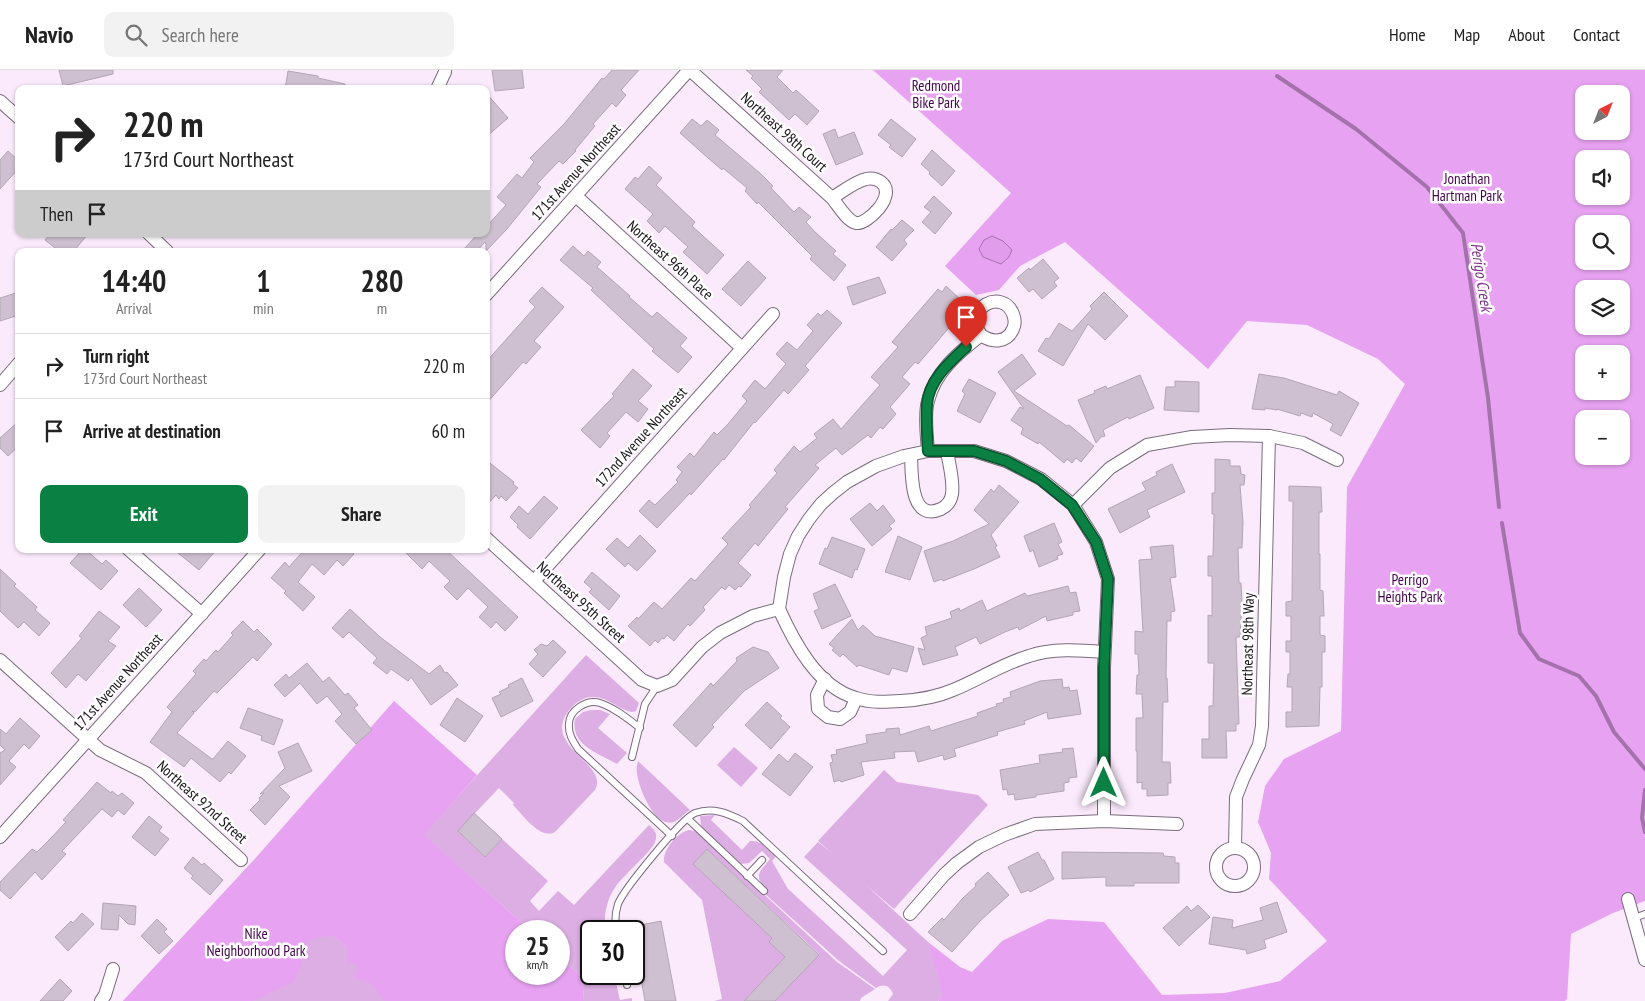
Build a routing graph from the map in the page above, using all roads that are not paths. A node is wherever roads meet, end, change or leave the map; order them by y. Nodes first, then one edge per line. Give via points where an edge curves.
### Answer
1 (690, 70) edge
2 (449, 72) edge
3 (441, 85) edge
4 (2, 106) edge
5 (15, 115) edge
6 (576, 196) junction
7 (832, 198) dead end
8 (151, 237) edge
9 (164, 248) edge
10 (490, 292) edge
11 (772, 314) dead end
12 (981, 335) dead end
13 (742, 348) junction
14 (15, 368) edge
15 (0, 385) edge
16 (1269, 436) junction
17 (928, 451) junction
18 (947, 451) junction
19 (911, 455) junction
20 (1337, 460) dead end
21 (1072, 505) junction
22 (490, 542) edge
23 (133, 553) edge
24 (256, 553) edge
25 (534, 581) junction
26 (779, 609) junction
27 (202, 614) junction
28 (1104, 652) junction
29 (0, 660) edge
30 (825, 679) junction
31 (658, 686) junction
32 (856, 698) junction
33 (640, 728) junction
34 (88, 740) junction
35 (632, 757) dead end
36 (688, 820) junction
37 (1104, 821) junction
38 (1177, 824) dead end
39 (672, 836) junction
40 (0, 837) edge
41 (1235, 848) dead end
42 (241, 860) dead end
43 (762, 860) dead end
44 (747, 876) junction
45 (764, 891) dead end
46 (1628, 899) dead end
47 (910, 914) dead end
48 (1639, 916) edge
49 (616, 920) edge
50 (883, 951) dead end
51 (1645, 960) edge
52 (114, 969) dead end
53 (101, 1001) edge

1 - 6 street, 171st Avenue Northeast
1 - 7 street, Northeast 98th Court
2 - 3 street
4 - 5 street
6 - 10 street, 171st Avenue Northeast
6 - 13 street, Northeast 96th Place
8 - 9 street
11 - 13 street, 172nd Avenue Northeast
12 - 17 street via 945,366 933,385 927,402
13 - 25 street, 172nd Avenue Northeast
14 - 15 street
16 - 20 street via 1303,443
16 - 21 street via 1192,437 1147,445 1110,468
16 - 41 street, Northeast 98th Way via 1262,726 1259,745 1236,797
17 - 18 street
17 - 19 street
18 - 19 street via 952,492 946,506 930,511 921,507 915,498
18 - 21 street via 974,451 1006,461 1040,479
19 - 26 street via 861,473 821,504 798,536 790,554
21 - 28 street via 1096,542 1108,579
22 - 25 street, Northeast 95th Street
23 - 27 street
24 - 27 street, 171st Avenue Northeast
25 - 31 street, Northeast 95th Street via 642,680
26 - 30 street via 802,653
26 - 31 street via 753,616 720,633 702,647 672,680
27 - 34 street, 171st Avenue Northeast
28 - 32 street via 1057,651 1030,655 951,691 917,700 883,702
28 - 37 street
29 - 34 street, Northeast 92nd Street
30 - 32 street via 840,692
30 - 32 street via 817,695 818,709 828,717 840,718 850,712
31 - 33 lane via 645,704
33 - 35 lane
33 - 39 lane via 599,703 589,703 574,712 568,725 578,749
34 - 40 street, 171st Avenue Northeast
34 - 42 street, Northeast 92nd Street via 100,750 146,773
36 - 39 lane
36 - 44 lane
36 - 50 lane via 694,814 714,810 743,821
37 - 38 street
37 - 47 street via 1035,824 1004,835 957,863
39 - 49 lane via 623,895 617,906
43 - 44 lane
44 - 45 lane
46 - 48 street
48 - 51 street
52 - 53 street

